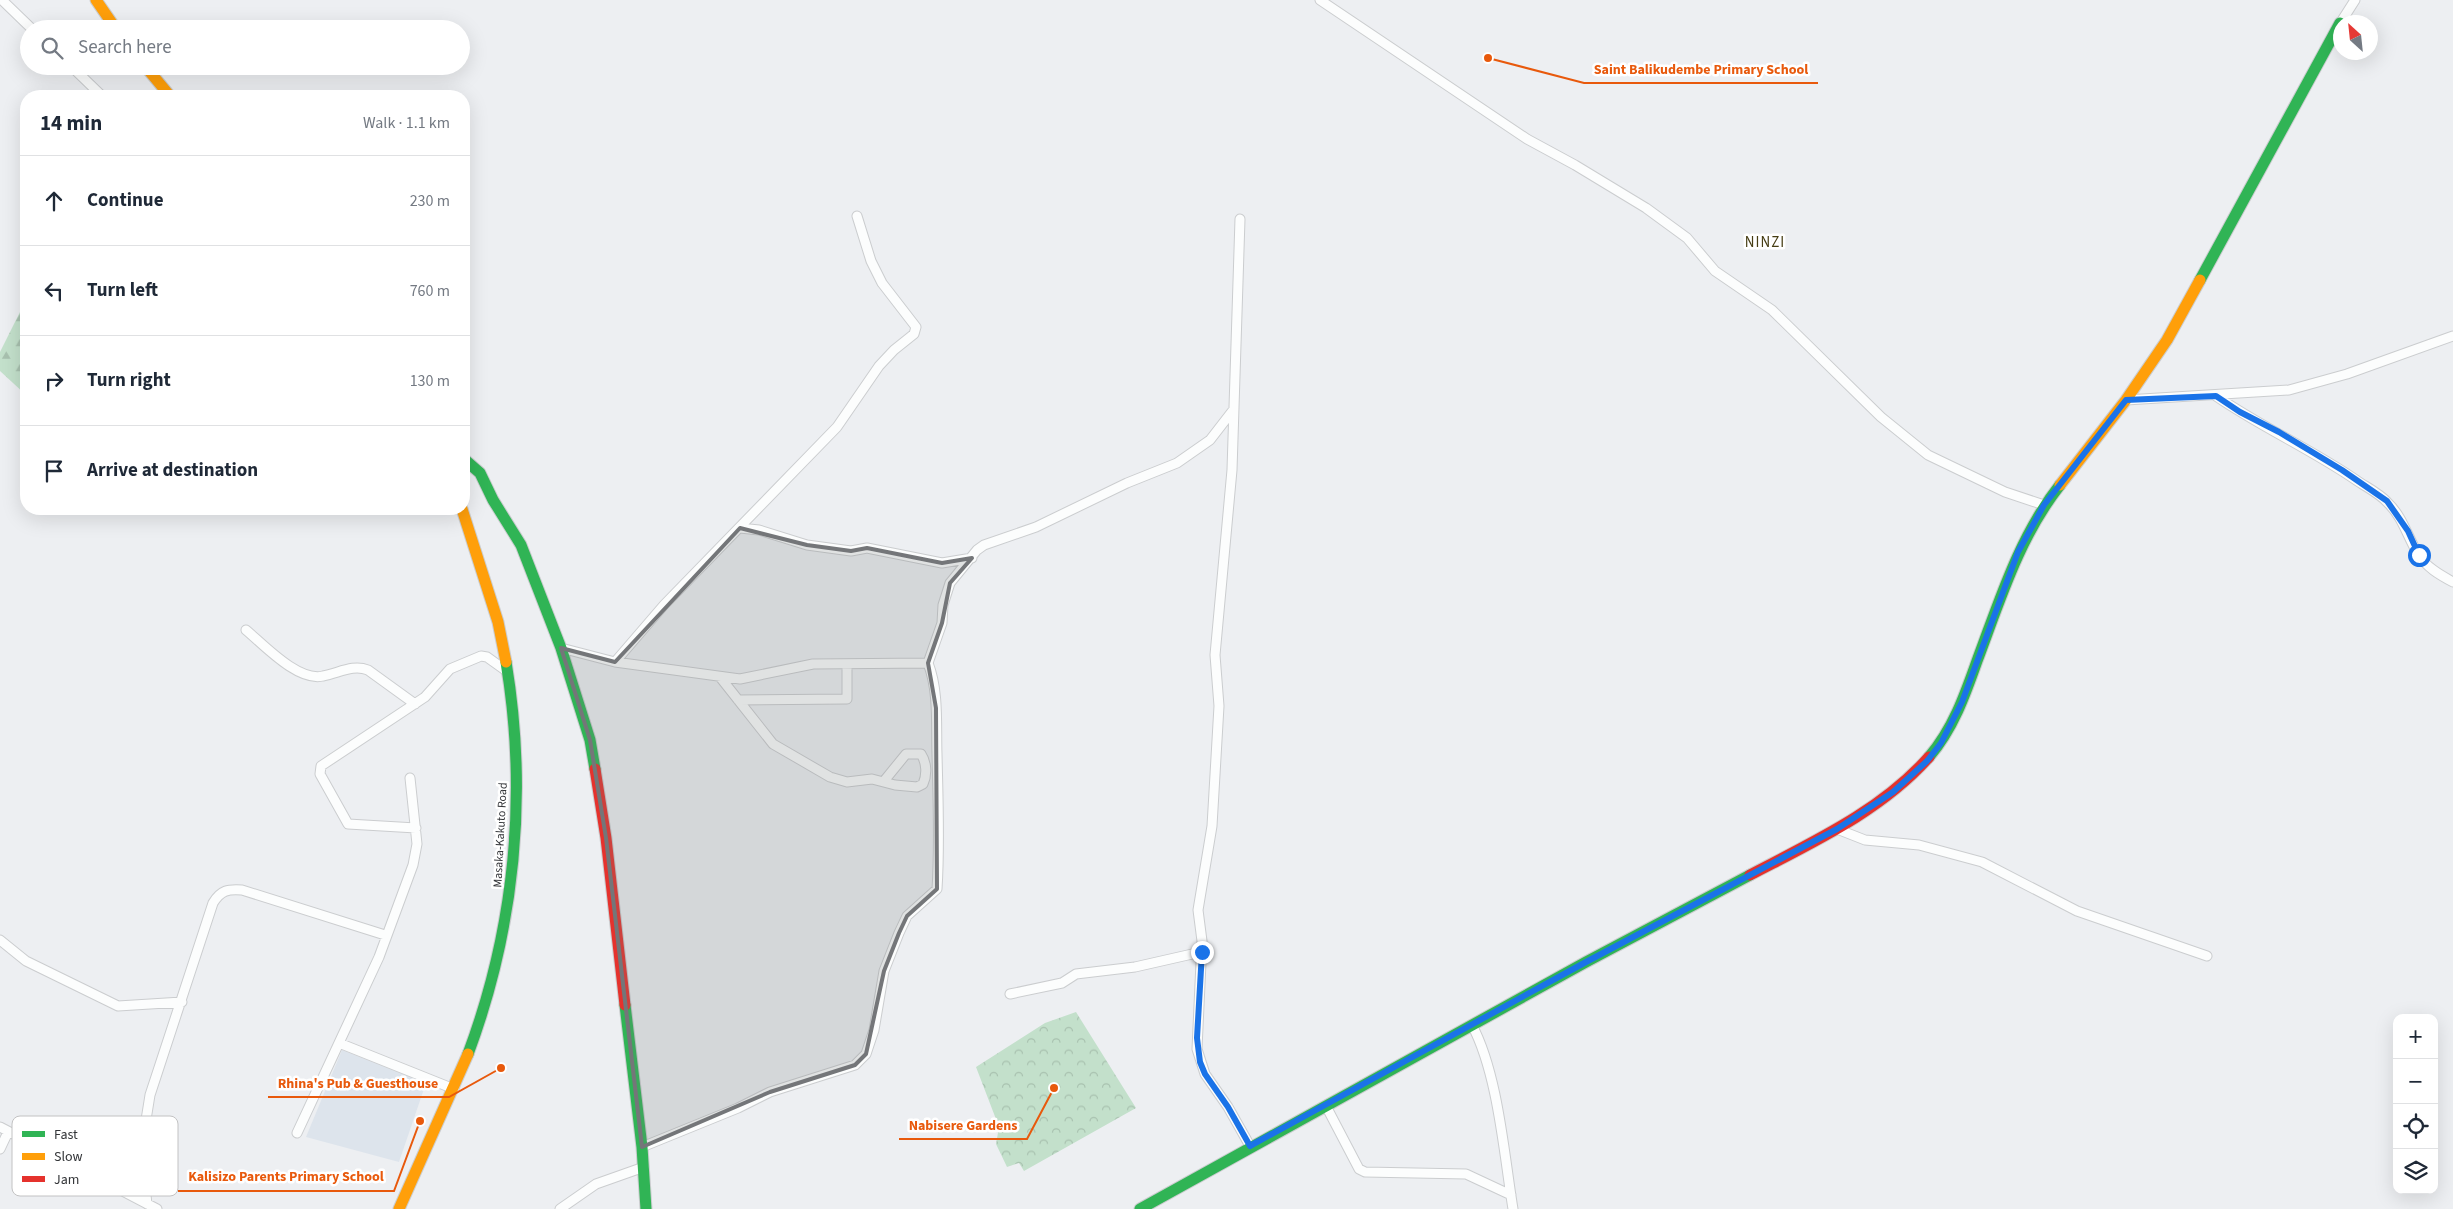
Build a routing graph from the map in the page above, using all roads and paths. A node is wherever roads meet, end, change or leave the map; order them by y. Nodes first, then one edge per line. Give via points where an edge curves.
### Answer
1 (2, 0) edge
2 (96, 0) edge
3 (1320, 0) edge
4 (2355, 0) edge
5 (2346, 15) edge
6 (23, 20) edge
7 (110, 20) edge
8 (2333, 38) edge
9 (80, 75) edge
10 (153, 75) edge
11 (96, 90) edge
12 (165, 90) edge
13 (857, 216) dead end
14 (1240, 219) dead end
15 (2453, 336) edge
16 (2216, 396) junction
17 (2126, 400) junction
18 (1234, 409) junction
19 (470, 464) edge
20 (2044, 505) junction
21 (464, 515) edge
22 (740, 528) junction
23 (972, 558) junction
24 (2453, 582) edge
25 (246, 630) dead end
26 (562, 648) junction
27 (615, 662) junction
28 (928, 663) junction
29 (847, 664) junction
30 (508, 672) junction
31 (720, 676) junction
32 (738, 700) junction
33 (415, 704) junction
34 (410, 778) dead end
35 (884, 781) junction
36 (416, 828) junction
37 (1837, 829) junction
38 (386, 935) junction
39 (0, 940) edge
40 (1202, 952) junction
41 (2207, 956) dead end
42 (1010, 994) dead end
43 (182, 1002) junction
44 (1472, 1025) junction
45 (339, 1043) junction
46 (454, 1089) junction
47 (1326, 1106) junction
48 (146, 1116) edge
49 (4, 1129) edge
50 (297, 1133) dead end
51 (1250, 1146) junction
52 (642, 1147) junction
53 (0, 1149) edge
54 (644, 1167) junction
55 (1511, 1194) junction
56 (133, 1196) edge
57 (147, 1196) edge
58 (148, 1204) junction
59 (157, 1209) edge
60 (399, 1209) edge
61 (560, 1209) edge
62 (646, 1209) edge
63 (1140, 1209) edge
64 (1514, 1209) edge

1 - 6 street
2 - 7 main road
3 - 20 street via 1527,139 1646,208 1688,238 1715,271 1772,310 1881,417 1928,455 2005,492
4 - 5 street
8 - 17 main road via 2167,340
9 - 11 street
10 - 12 main road
13 - 22 street via 871,261 916,330 879,366 837,427
14 - 18 street
15 - 16 street via 2319,384
16 - 17 street
16 - 24 street via 2342,470 2387,501 2408,531 2419,555 2430,567
17 - 20 main road
18 - 23 street via 1210,440 1178,463 1126,483 1036,528 984,545
18 - 40 street via 1232,470 1215,655 1218,706 1212,826 1198,910
19 - 26 main road via 480,473 521,545
20 - 37 main road via 2018,552 1962,702 1941,743 1927,761 1893,792
21 - 30 main road, Masaka-Kakuto Road via 502,637
22 - 23 street via 807,545 851,551 867,548 942,563
22 - 27 street via 664,605
23 - 28 street via 950,583 943,605 942,623
25 - 33 street via 303,674 322,677 361,667
26 - 27 street
26 - 52 main road via 580,702 599,789
27 - 31 street
28 - 29 street
28 - 52 street via 936,708 937,889 907,916 898,933 884,970 874,1030 866,1054 855,1065 770,1092
29 - 31 street via 813,664 748,678
29 - 32 street via 847,699
30 - 33 street via 487,657 474,658 450,668
30 - 46 main road, Masaka-Kakuto Road via 518,748 515,857 488,993
31 - 32 street
32 - 35 street via 773,744 830,777 847,782 872,778
33 - 36 street via 320,769 348,824
34 - 36 street
35 - 35 street via 917,787 926,778 926,760 922,754 906,754
36 - 38 street via 415,860
37 - 41 street via 1865,840 1919,845 1982,862 2077,911
37 - 44 main road
38 - 43 street via 242,890 226,890 213,903
38 - 45 street
39 - 43 street via 26,960 118,1006
40 - 42 street via 1134,967 1076,974 1062,983
40 - 51 street via 1198,1029 1200,1062
43 - 48 street via 150,1095
44 - 47 main road
44 - 55 street via 1480,1041 1498,1113
45 - 46 street
45 - 50 street
46 - 60 main road, Masaka-Kakuto Road
47 - 51 main road
47 - 55 street via 1359,1169 1365,1172 1466,1174
49 - 53 street
51 - 63 main road
52 - 54 main road
54 - 61 street via 596,1184
54 - 62 main road
55 - 64 street
56 - 58 street
57 - 58 street
58 - 59 street

